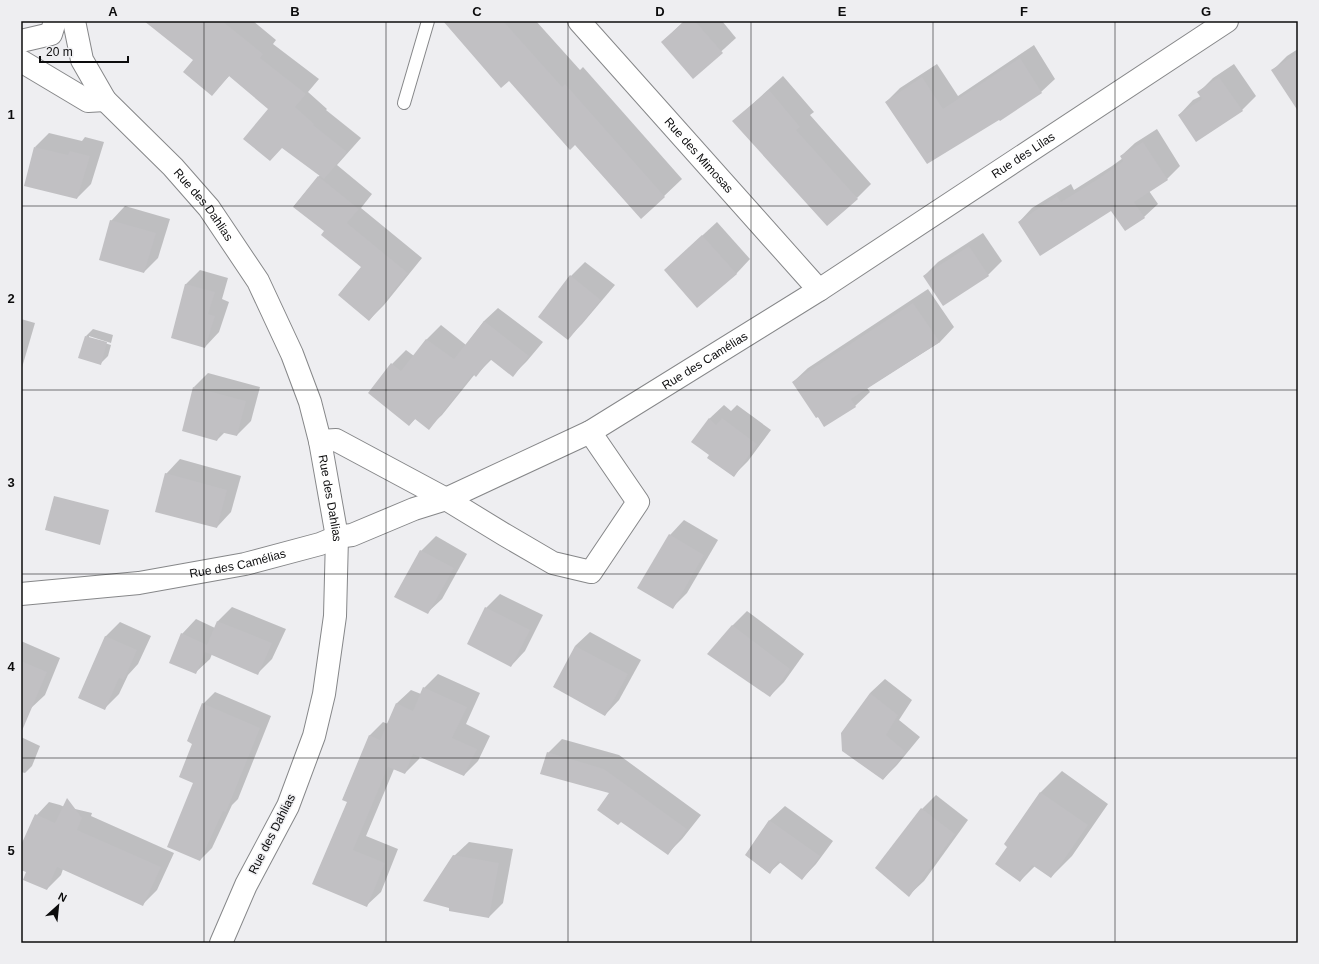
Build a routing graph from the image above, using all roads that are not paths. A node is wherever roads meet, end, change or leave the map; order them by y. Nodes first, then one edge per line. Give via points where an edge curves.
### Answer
1 (56, 21) edge
2 (74, 21) edge
3 (428, 21) edge
4 (580, 21) edge
5 (1227, 21) edge
6 (21, 41) edge
7 (82, 60) junction
8 (21, 62) edge
9 (52, 80) junction
10 (105, 100) junction
11 (404, 103) dead end
12 (819, 290) junction
13 (590, 432) junction
14 (320, 441) junction
15 (446, 499) junction
16 (337, 537) junction
17 (21, 594) edge
18 (221, 943) edge

1 - 6 street via 51,34
2 - 7 street, Rue des Dahlias
3 - 11 lane
4 - 12 street, Rue des Mimosas
5 - 12 street, Rue des Lilas
7 - 9 street
7 - 10 street, Rue des Dahlias
8 - 9 street
9 - 10 street via 88,101
10 - 14 street, Rue des Dahlias via 174,167 209,208 258,281 292,354 310,402
12 - 13 street, Rue des Camélias
13 - 15 street, Rue des Camélias
13 - 15 street via 638,502 590,572 554,563
14 - 15 street via 336,440
14 - 16 street, Rue des Dahlias
15 - 16 street, Rue des Camélias via 414,509 352,535
16 - 17 street, Rue des Camélias via 245,564 162,579
16 - 18 street, Rue des Dahlias via 335,616 324,694 314,736 288,806 246,885

